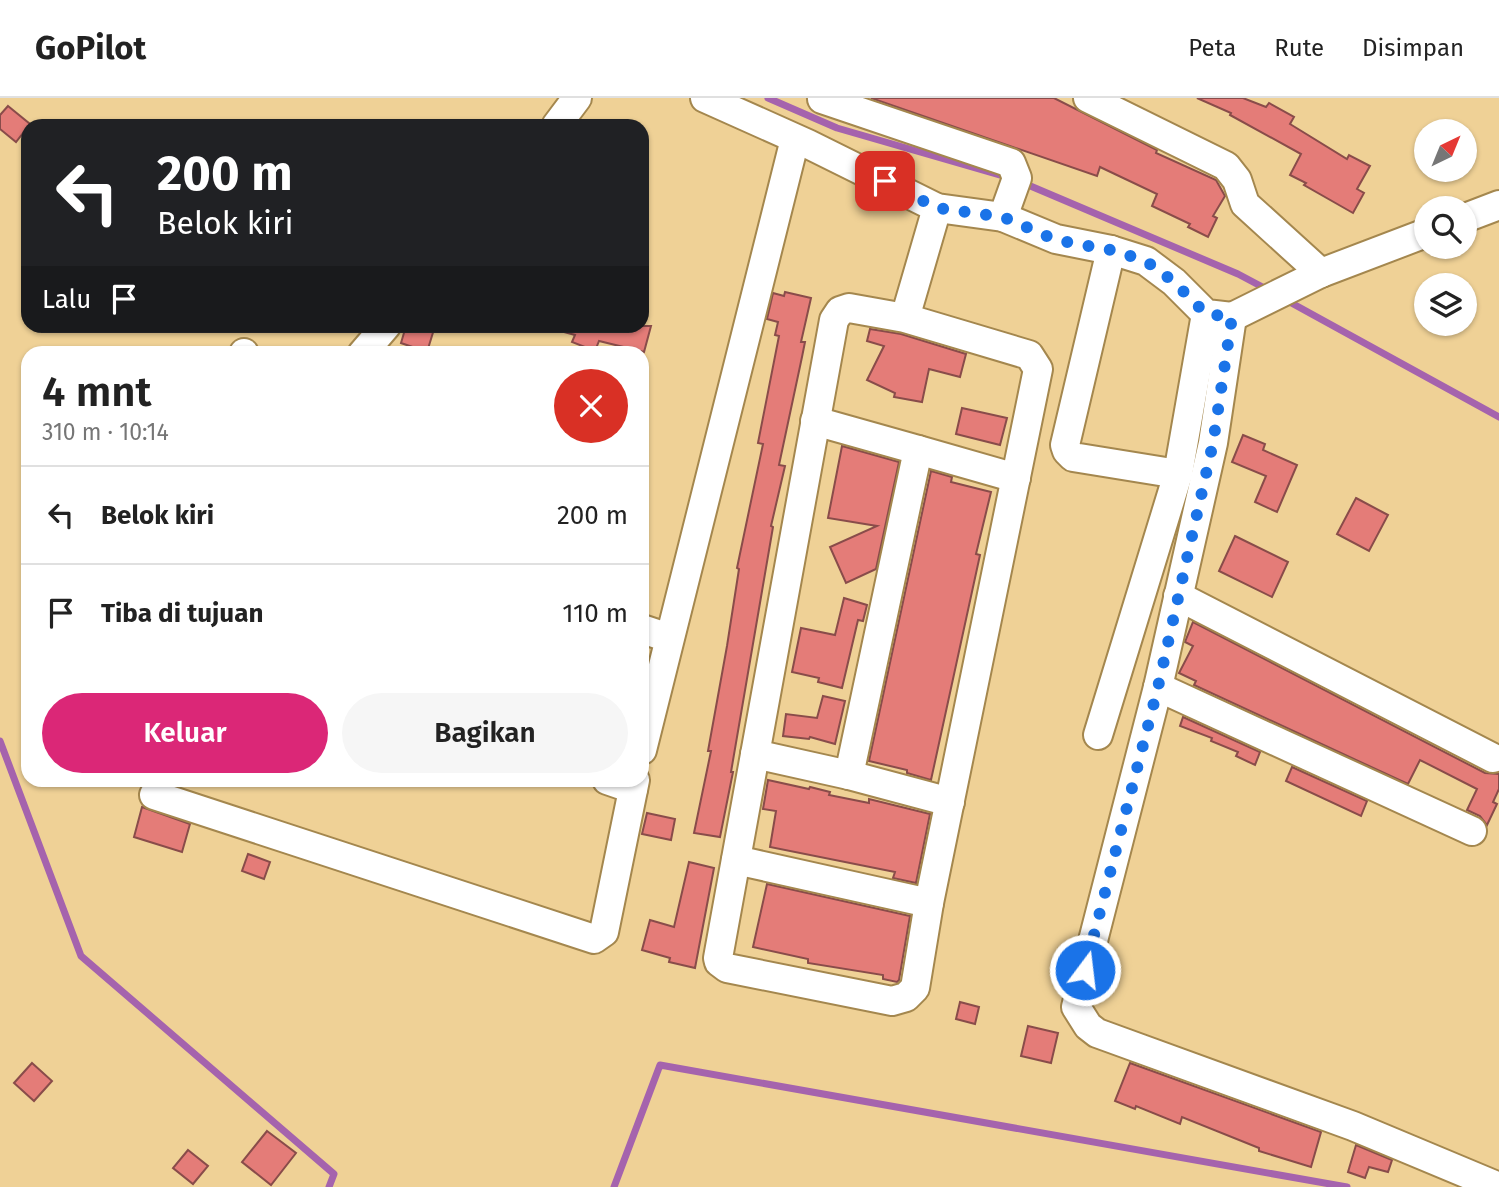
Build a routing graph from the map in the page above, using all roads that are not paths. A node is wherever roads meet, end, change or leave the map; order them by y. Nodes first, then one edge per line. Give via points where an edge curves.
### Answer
1 (577, 98) edge
2 (705, 98) edge
3 (1088, 98) edge
4 (561, 119) edge
5 (813, 120) edge
6 (1009, 199) junction
7 (1499, 205) edge
8 (937, 208) junction
9 (1477, 213) edge
10 (1414, 238) edge
11 (1111, 250) junction
12 (1321, 273) junction
13 (1230, 313) junction
14 (905, 318) junction
15 (816, 421) junction
16 (918, 450) junction
17 (1178, 474) junction
18 (1016, 478) junction
19 (1178, 596) junction
20 (649, 631) edge
21 (669, 638) junction
22 (1158, 687) junction
23 (649, 721) edge
24 (1098, 735) dead end
25 (755, 754) junction
26 (1493, 758) dead end
27 (849, 775) junction
28 (624, 787) edge
29 (154, 795) dead end
30 (950, 802) junction
31 (1472, 831) dead end
32 (736, 860) junction
33 (929, 903) junction
34 (1499, 1187) edge

1 - 4 street
2 - 5 street
3 - 12 street via 1226,166 1237,180 1245,204
5 - 6 street via 1008,161 1015,169
5 - 8 street
5 - 21 street
6 - 8 street
6 - 11 street via 1056,240
7 - 9 street
8 - 14 street
10 - 12 street
11 - 13 street via 1146,261
11 - 17 street via 1065,445 1073,457
12 - 13 street
13 - 17 street
13 - 19 street via 1213,443
14 - 15 street via 858,308 840,311 834,320
14 - 18 street via 1034,359 1038,369
15 - 16 street
15 - 25 street
16 - 18 street
16 - 27 street
17 - 24 street
18 - 30 street
19 - 22 street
19 - 26 street
20 - 21 street
21 - 23 street
22 - 31 street
22 - 34 street via 1078,996 1080,1017 1097,1033 1353,1126
25 - 27 street
25 - 32 street
27 - 30 street
28 - 29 street via 604,932 594,939
30 - 33 street
32 - 33 street
32 - 33 street via 718,958 727,968 892,1001 906,997 915,988

